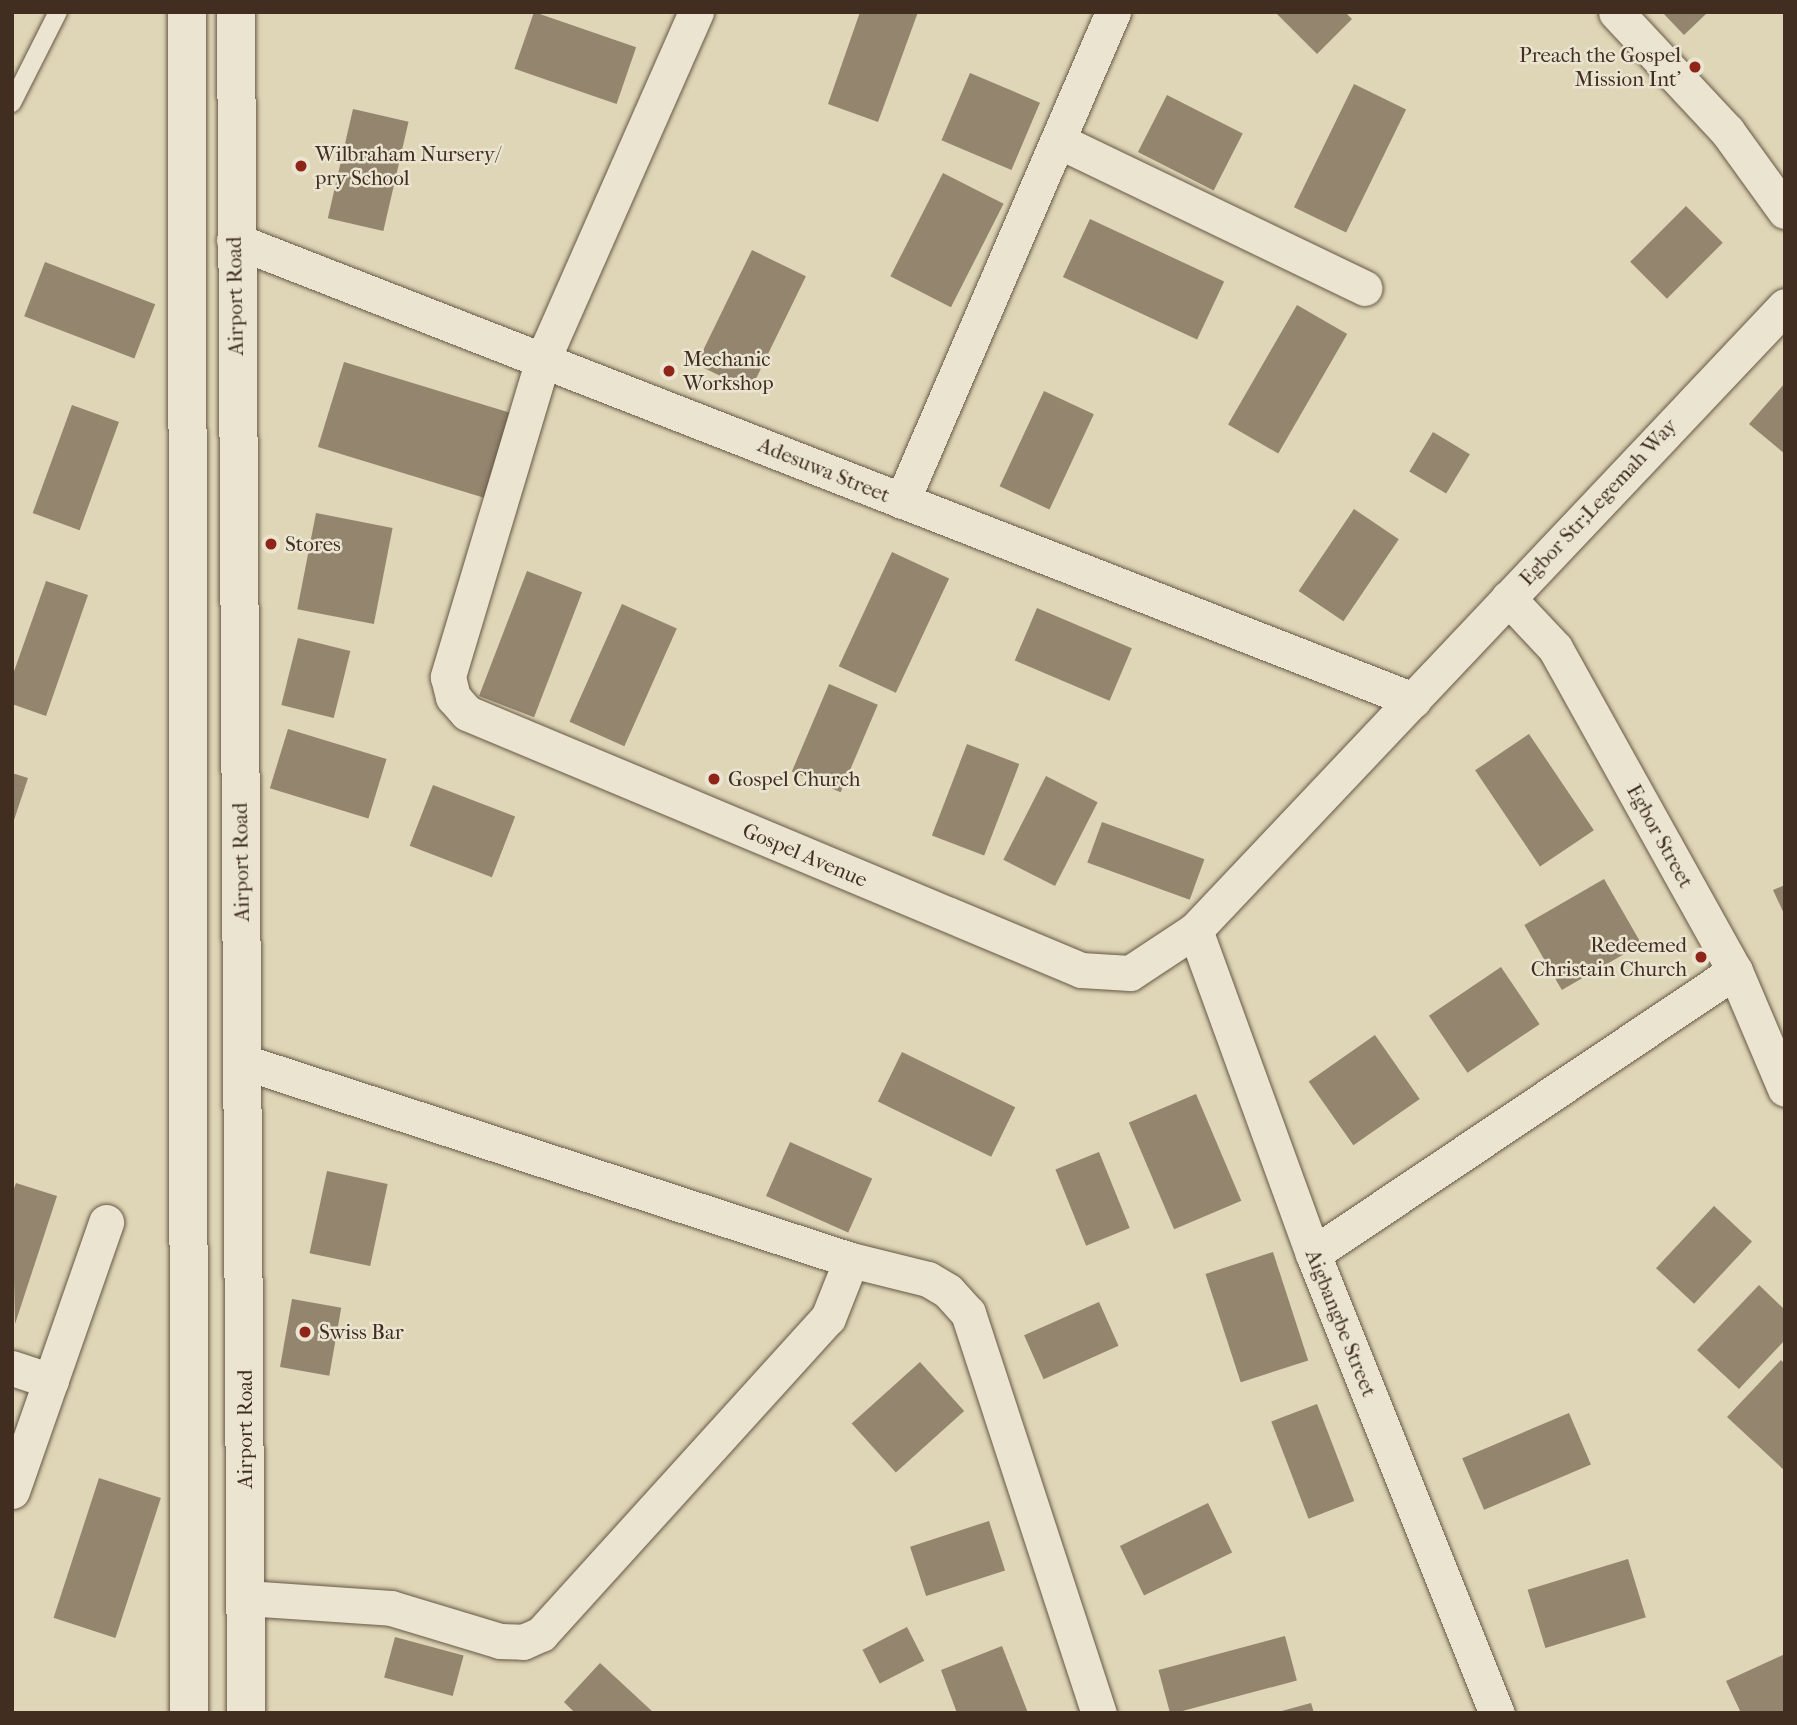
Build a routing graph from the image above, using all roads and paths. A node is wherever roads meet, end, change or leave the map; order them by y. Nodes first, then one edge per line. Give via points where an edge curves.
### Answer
1 (58, 12) edge
2 (187, 12) edge
3 (236, 12) edge
4 (696, 12) edge
5 (1113, 12) edge
6 (1615, 12) edge
7 (12, 103) edge
8 (1059, 141) junction
9 (1785, 211) edge
10 (234, 240) junction
11 (1364, 288) dead end
12 (1785, 306) edge
13 (544, 356) junction
14 (902, 501) junction
15 (1508, 598) junction
16 (1413, 700) junction
17 (1195, 930) junction
18 (1735, 971) junction
19 (244, 1062) junction
20 (1785, 1089) edge
21 (106, 1222) dead end
22 (1313, 1254) junction
23 (851, 1260) junction
24 (12, 1368) edge
25 (51, 1381) junction
26 (12, 1491) edge
27 (246, 1598) junction
28 (189, 1713) edge
29 (246, 1713) edge
30 (1099, 1713) edge
31 (1497, 1713) edge

1 - 7 lane
2 - 28 main road
3 - 10 main road, Airport Road
4 - 13 street, Gospel Avenue
5 - 8 street
6 - 9 street via 1727,131
8 - 11 street
8 - 14 street
10 - 13 street, Adesuwa Street
10 - 19 main road, Airport Road
12 - 15 street, Egbor Str;Legemah Way
13 - 14 street, Adesuwa Street
13 - 17 street, Gospel Avenue via 448,677 453,698 467,713 1081,970 1130,973
14 - 16 street, Adesuwa Street
15 - 16 street, Egbor Str;Legemah Way
15 - 18 street, Egbor Street via 1555,649
16 - 17 street, Gospel Avenue
17 - 22 street, Aigbangbe Street
18 - 20 street, Egbor Street
18 - 22 street
19 - 23 street
19 - 27 main road, Airport Road
21 - 25 street
22 - 31 street, Aigbangbe Street
23 - 27 street via 828,1318 541,1634 523,1642 500,1641 391,1608
23 - 30 street via 928,1279 968,1313
24 - 25 street
25 - 26 street
27 - 29 main road, Airport Road

